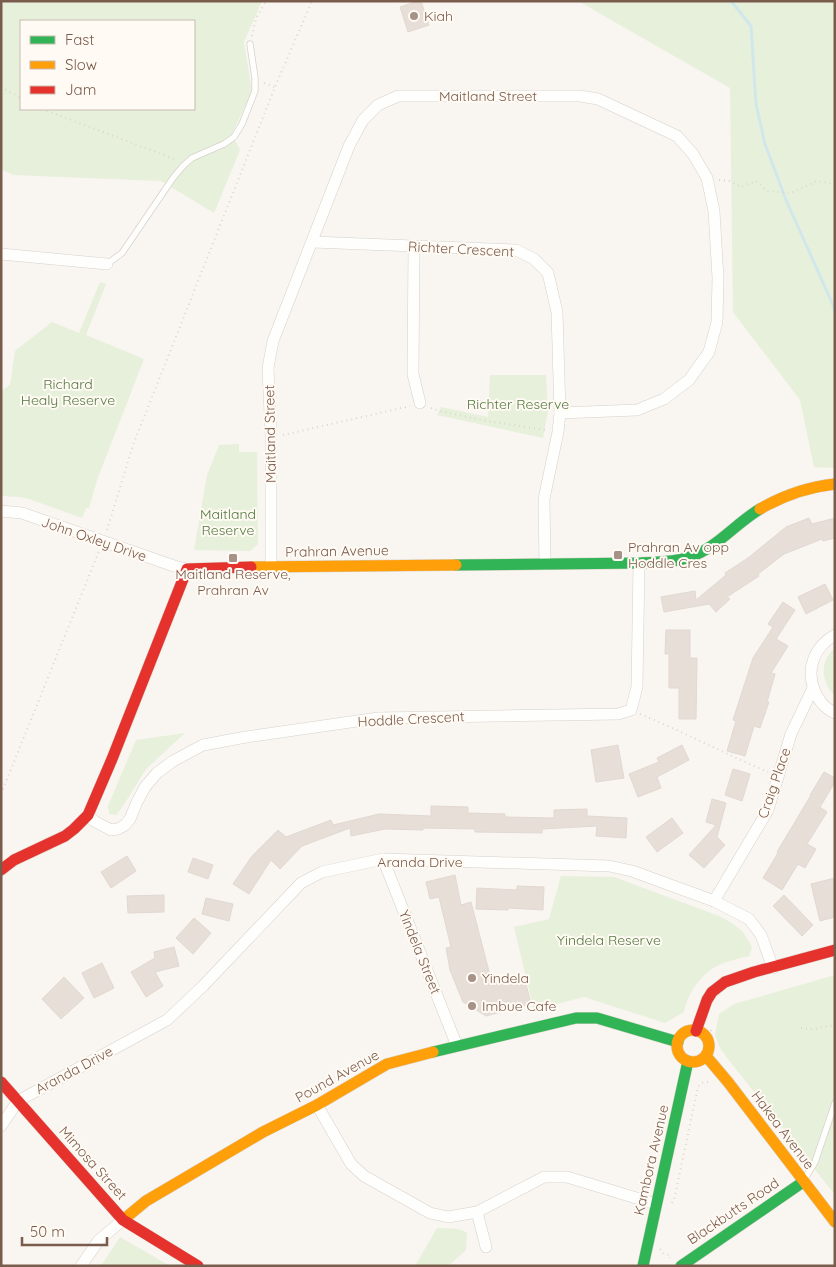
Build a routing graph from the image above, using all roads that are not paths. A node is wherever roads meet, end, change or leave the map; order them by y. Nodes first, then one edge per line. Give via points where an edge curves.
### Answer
1 (250, 44) road end
2 (312, 242) junction
3 (414, 246) junction
4 (1, 254) edge
5 (108, 264) joint
6 (420, 403) road end
7 (560, 413) junction
8 (835, 484) edge
9 (1, 511) edge
10 (639, 563) junction
11 (545, 564) junction
12 (271, 567) junction
13 (187, 569) junction
14 (835, 635) edge
15 (813, 688) junction
16 (835, 713) edge
17 (88, 815) junction
18 (383, 859) junction
19 (1, 870) edge
20 (714, 901) junction
21 (835, 950) edge
22 (773, 968) junction
23 (696, 1030) junction
24 (678, 1042) junction
25 (457, 1046) junction
26 (706, 1056) junction
27 (688, 1061) junction
28 (1, 1082) edge
29 (18, 1101) junction
30 (835, 1103) edge
31 (317, 1105) junction
32 (835, 1122) edge
33 (828, 1124) junction
34 (1, 1126) edge
35 (803, 1182) junction
36 (656, 1204) junction
37 (478, 1212) junction
38 (123, 1220) junction
39 (835, 1222) edge
40 (486, 1247) dead end
41 (81, 1266) edge
42 (198, 1266) edge
43 (644, 1266) edge
44 (681, 1266) edge

1 - 5 lane via 255,91 234,137 192,158 183,166 122,253
2 - 3 street, Richter Crescent
2 - 7 street, Maitland Street via 349,146 363,120 378,105 398,96 580,96 598,99 677,136 693,154 707,178 714,211 717,322 709,352 689,380 664,399 637,410
2 - 12 street, Maitland Street via 272,341 268,368
3 - 6 street via 413,374
3 - 7 street, Richter Crescent via 516,250 534,259 548,273 557,312
4 - 5 street
7 - 11 street, Richter Crescent via 544,498
8 - 10 street, Prahran Avenue via 792,493 764,506 696,555 674,561
9 - 13 street, John Oxley Drive via 22,514
10 - 11 street, Prahran Avenue
10 - 17 street, Hoddle Crescent via 637,687 631,710 618,714 378,718 203,745 157,773 145,787 125,825 111,830
11 - 12 street, Prahran Avenue
12 - 13 street, Prahran Avenue
13 - 17 street
14 - 15 street, Craig Place via 822,645 814,658
15 - 16 street via 819,701
15 - 20 street, Craig Place via 791,734 768,810
17 - 19 street via 65,836 14,860
18 - 20 street, Aranda Drive via 609,866 632,871
18 - 25 street, Yindela Street
18 - 29 street, Aranda Drive via 322,872 301,883 167,1020
20 - 22 street, Aranda Drive via 749,919 761,935
21 - 22 street
22 - 23 street via 734,978 718,987 707,1000
23 - 24 street via 685,1033
23 - 26 street via 707,1038
24 - 25 street, Pound Avenue via 597,1018 576,1018
24 - 27 street via 678,1051
25 - 31 street, Pound Avenue via 388,1064
26 - 27 street via 698,1062
26 - 35 street, Hakea Avenue
27 - 36 street, Kambora Avenue
28 - 29 street, Mimosa Street
29 - 34 street, Aranda Drive
29 - 38 street, Mimosa Street
30 - 33 lane
31 - 37 street via 351,1164 364,1176 430,1213 448,1217
31 - 38 street, Pound Avenue via 263,1132 146,1201
32 - 33 lane
33 - 35 lane via 815,1162
35 - 39 street, Hakea Avenue
35 - 44 street, Blackbutts Road
36 - 37 street via 567,1177 544,1177
36 - 43 street, Kambora Avenue
37 - 40 street
38 - 41 street, Pound Avenue via 99,1240
38 - 42 street, Mimosa Street

